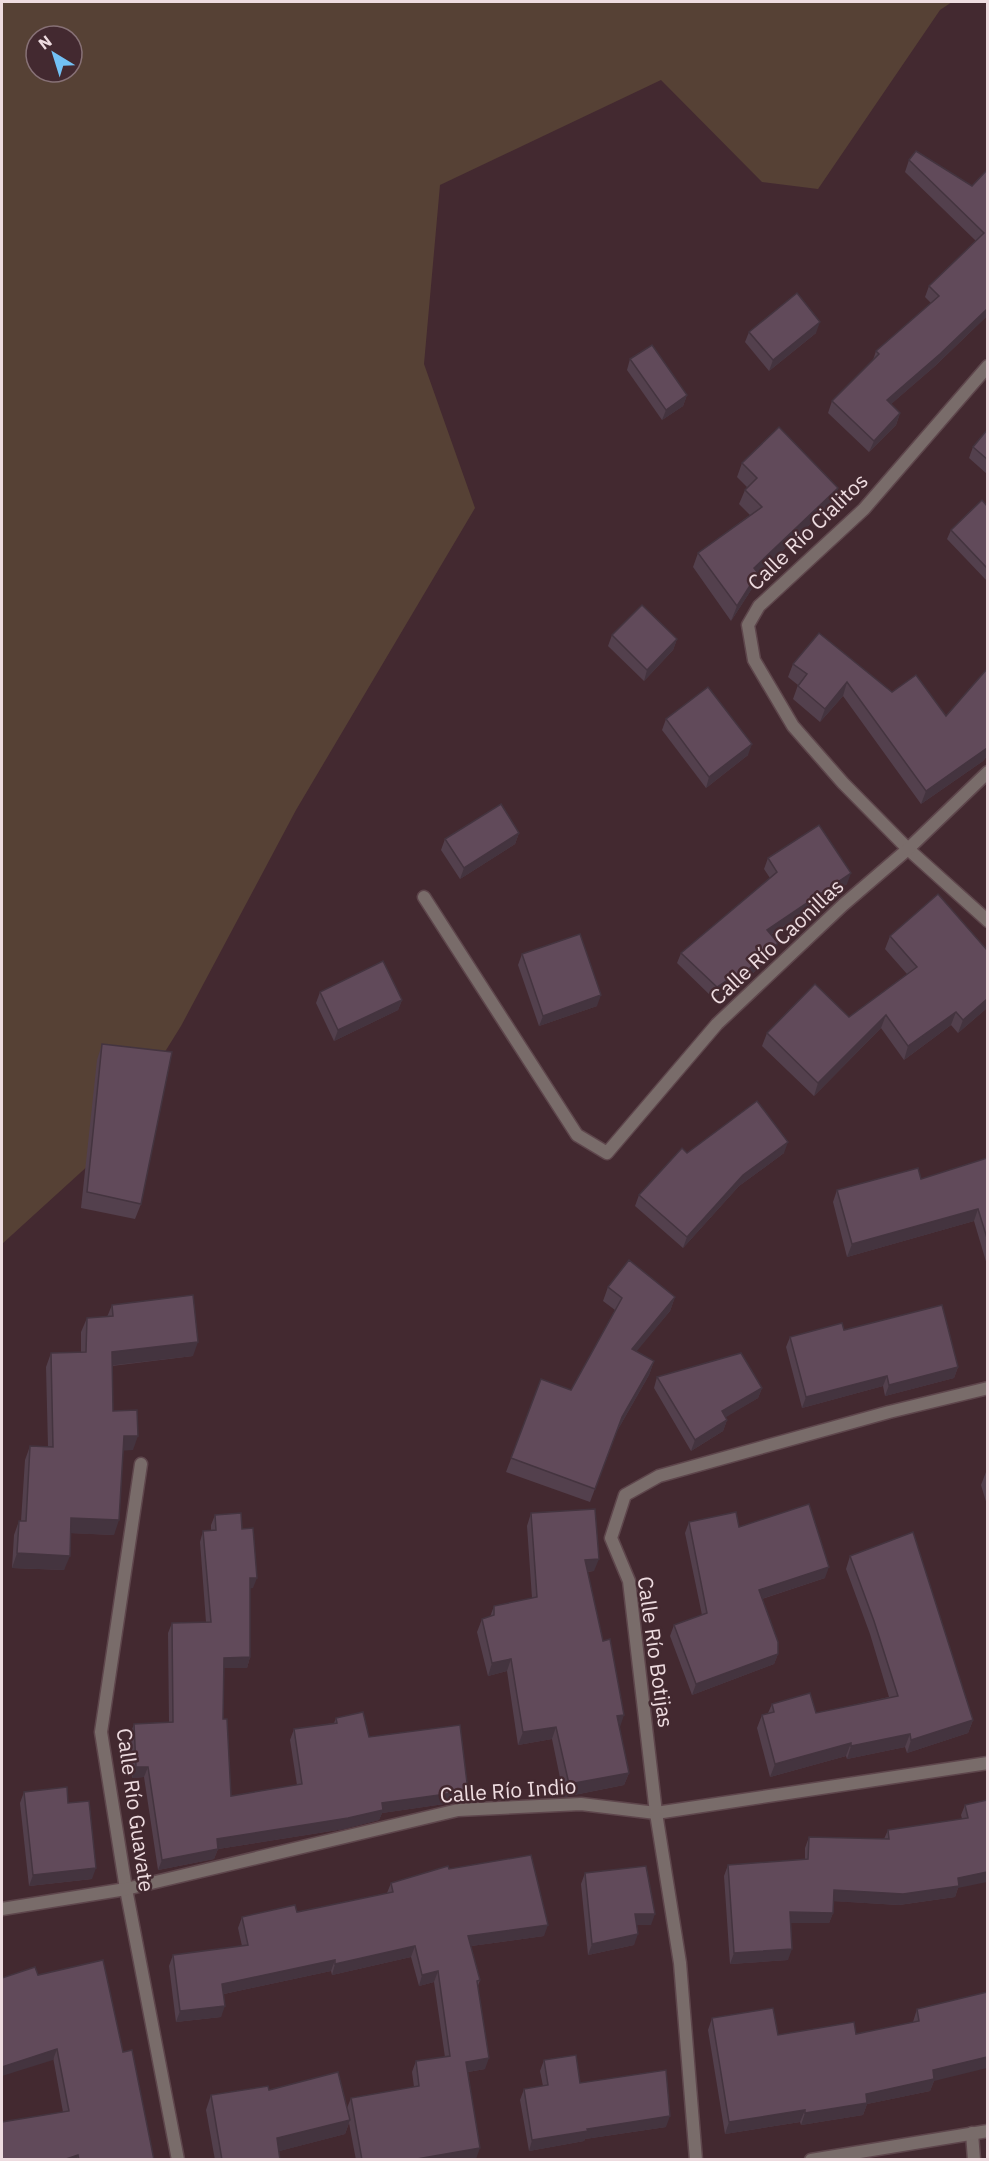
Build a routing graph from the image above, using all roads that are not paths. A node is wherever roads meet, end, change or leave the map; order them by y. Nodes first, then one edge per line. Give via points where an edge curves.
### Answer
1 (987, 366) edge
2 (987, 772) edge
3 (909, 849) junction
4 (424, 897) dead end
5 (987, 921) edge
6 (987, 1388) edge
7 (141, 1464) dead end
8 (987, 1763) edge
9 (656, 1813) junction
10 (126, 1889) junction
11 (2, 1910) edge
12 (987, 2131) edge
13 (972, 2133) junction
14 (178, 2160) edge
15 (696, 2160) edge
16 (811, 2160) edge
17 (974, 2160) edge

1 - 3 street, Calle Río Cialitos via 864,509 759,606 748,625 754,660 792,726
2 - 3 street, Calle Río Caonillas
3 - 4 street, Calle Río Caonillas via 843,905 717,1024 607,1153 577,1135
3 - 5 street, Calle Río Cialitos
6 - 9 street, Calle Río Botijas via 659,1476 625,1495 611,1538 629,1581
7 - 10 street, Calle Río Guavate via 101,1732
8 - 9 street, Calle Río Indio
9 - 10 street, Calle Río Indio via 581,1804 458,1810
9 - 15 street, Calle Río Botijas via 680,1963
10 - 11 street, Calle Río Indio
10 - 14 street, Calle Río Guavate
12 - 13 street
13 - 16 street
13 - 17 street

